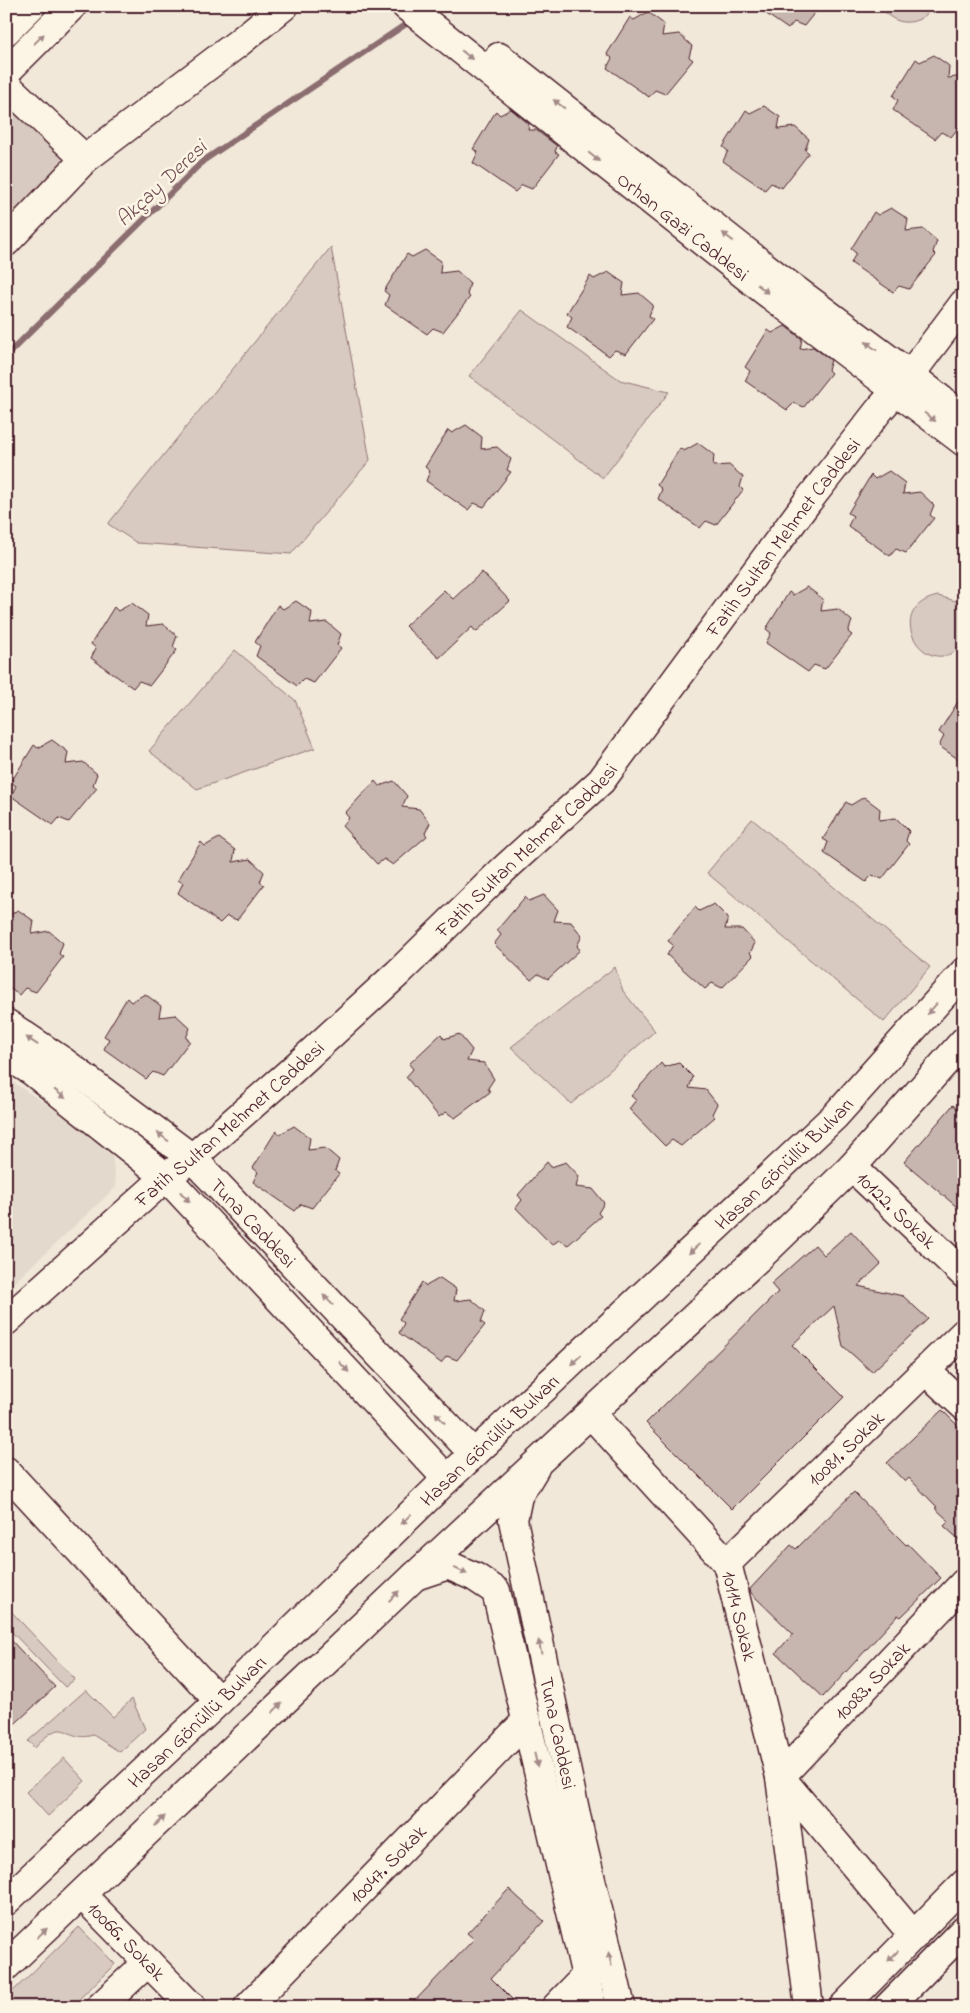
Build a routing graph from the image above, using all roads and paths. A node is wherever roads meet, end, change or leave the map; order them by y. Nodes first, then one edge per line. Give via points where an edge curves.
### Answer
1 (31, 6) edge
2 (72, 6) edge
3 (284, 6) edge
4 (406, 7) edge
5 (436, 15) edge
6 (6, 31) edge
7 (6, 72) edge
8 (6, 85) edge
9 (85, 159) junction
10 (6, 242) edge
11 (964, 302) edge
12 (903, 383) junction
13 (964, 418) edge
14 (964, 442) edge
15 (964, 972) edge
16 (6, 1023) edge
17 (964, 1041) edge
18 (6, 1055) edge
19 (192, 1158) junction
20 (852, 1167) junction
21 (166, 1177) junction
22 (964, 1274) edge
23 (6, 1321) edge
24 (964, 1332) edge
25 (926, 1371) junction
26 (964, 1406) edge
27 (591, 1414) junction
28 (474, 1454) junction
29 (538, 1462) junction
30 (6, 1471) edge
31 (447, 1478) junction
32 (727, 1563) junction
33 (415, 1576) junction
34 (964, 1583) edge
35 (219, 1701) junction
36 (526, 1720) junction
37 (780, 1777) junction
38 (964, 1884) edge
39 (82, 1895) junction
40 (6, 1901) edge
41 (964, 1930) edge
42 (914, 1936) junction
43 (148, 1962) junction
44 (6, 1966) edge
45 (586, 1976) junction
46 (100, 2007) edge
47 (192, 2007) edge
48 (248, 2007) edge
49 (556, 2007) edge
50 (591, 2007) edge
51 (621, 2007) edge
52 (810, 2007) edge
53 (843, 2007) edge
54 (888, 2007) edge

1 - 6 street
7 -> 2 street
3 - 9 street
4 - 5 street, Orhan Gazi Caddesi
5 - 12 street, Orhan Gazi Caddesi via 778,277
8 - 9 street
9 - 10 street
11 - 12 street, Fatih Sultan Mehmet Caddesi
12 - 13 street, Orhan Gazi Caddesi
12 -> 14 street, Orhan Gazi Caddesi
12 - 19 street, Fatih Sultan Mehmet Caddesi via 808,501 600,781 398,973
15 -> 28 street, Hasan Gönüllü Bulvarı via 835,1116
19 -> 16 street, Tuna Caddesi
17 - 20 street
18 -> 21 street, Tuna Caddesi via 33,1072
19 - 21 street, Fatih Sultan Mehmet Caddesi
28 -> 19 street, Tuna Caddesi
20 - 22 street, 10122. Sokak
20 - 27 street
21 - 23 street, Fatih Sultan Mehmet Caddesi
21 -> 31 street, Tuna Caddesi
24 - 25 street, 10081. Sokak
25 - 26 street
25 - 32 street, 10081. Sokak
27 - 29 street
27 - 32 street, 10114 Sokak
28 - 31 street, Hasan Gönüllü Bulvarı
29 - 33 street
51 -> 29 street, Tuna Caddesi via 513,1520 518,1496
30 - 35 street
31 -> 35 street, Hasan Gönüllü Bulvarı
32 - 37 street, 10114 Sokak
33 -> 36 street, Tuna Caddesi via 448,1565 496,1591
39 -> 33 street
34 - 37 street, 10083. Sokak
35 - 40 street, Hasan Gönüllü Bulvarı
36 -> 45 street, Tuna Caddesi
36 - 48 street, 10047. Sokak
37 - 42 street, 10114 Sokak
37 - 52 street, 10114 Sokak
38 - 42 street
39 - 43 street, 10066. Sokak
44 -> 39 street
41 - 54 street
42 -> 53 street
43 - 46 street
43 - 47 street, 10066. Sokak
45 - 49 street
45 - 50 street, Tuna Caddesi

